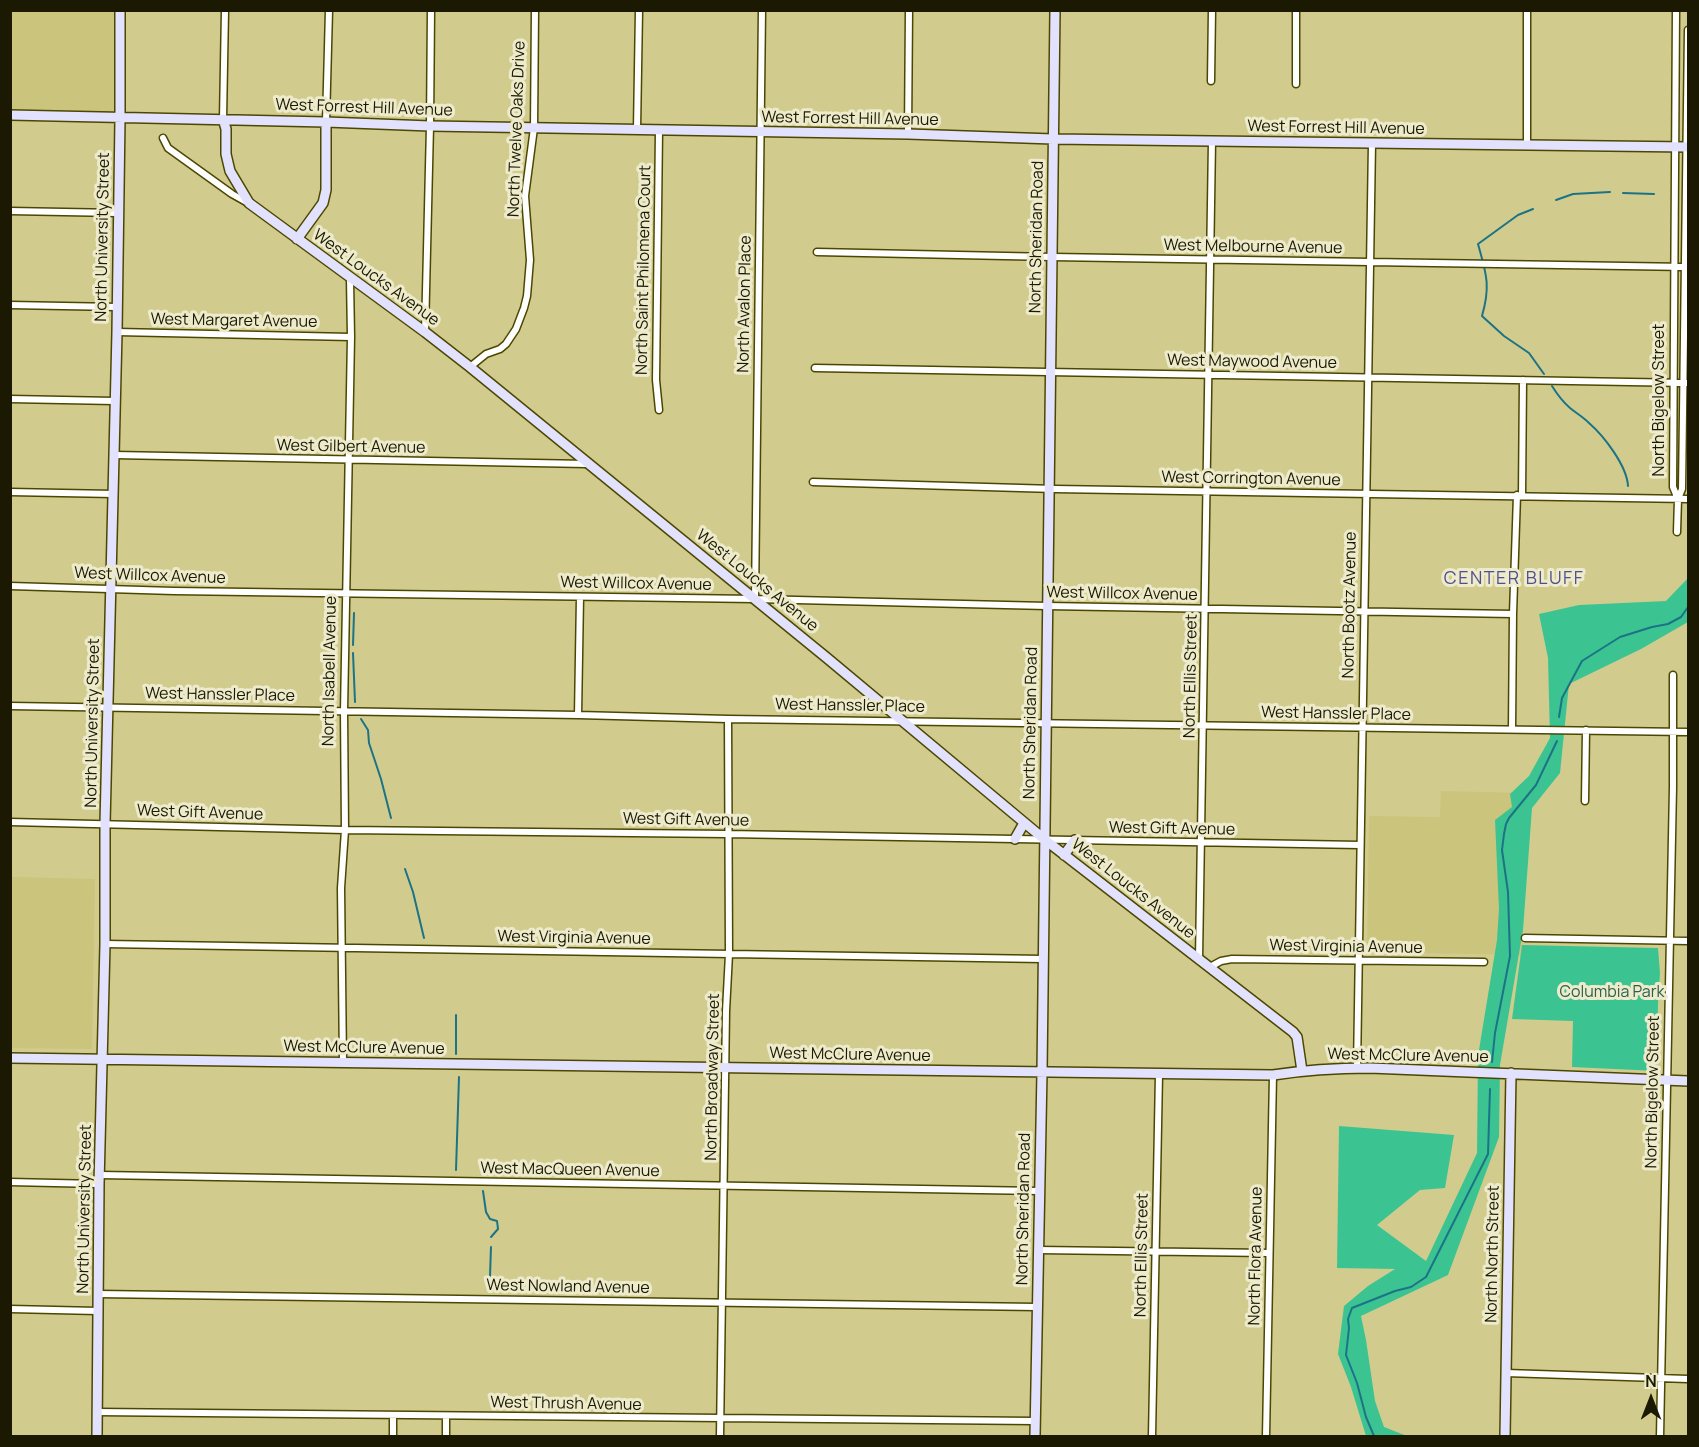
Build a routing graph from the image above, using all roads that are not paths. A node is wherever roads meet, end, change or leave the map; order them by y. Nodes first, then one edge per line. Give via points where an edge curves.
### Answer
1 (120, 10) edge
2 (225, 10) edge
3 (329, 10) edge
4 (431, 10) edge
5 (535, 10) edge
6 (639, 10) edge
7 (762, 10) edge
8 (909, 10) edge
9 (1055, 10) edge
10 (1212, 10) edge
11 (1296, 10) edge
12 (1527, 10) edge
13 (1676, 10) edge
14 (1689, 30) edge
15 (1211, 81) dead end
16 (1296, 84) dead end
17 (10, 115) edge
18 (120, 118) junction
19 (223, 119) junction
20 (326, 122) junction
21 (430, 126) junction
22 (534, 128) junction
23 (637, 129) junction
24 (659, 130) junction
25 (760, 132) junction
26 (908, 134) junction
27 (163, 138) dead end
28 (1053, 139) junction
29 (1212, 141) junction
30 (1372, 143) junction
31 (1527, 146) junction
32 (1675, 147) junction
33 (1687, 147) edge
34 (249, 203) junction
35 (10, 210) edge
36 (118, 213) junction
37 (297, 239) junction
38 (817, 252) dead end
39 (1052, 257) junction
40 (1210, 260) junction
41 (1370, 262) junction
42 (1674, 267) junction
43 (1687, 267) edge
44 (350, 279) junction
45 (10, 305) edge
46 (117, 307) junction
47 (117, 332) junction
48 (425, 332) junction
49 (351, 337) junction
50 (470, 368) junction
51 (815, 368) dead end
52 (1050, 373) junction
53 (1209, 375) junction
54 (1368, 377) junction
55 (1523, 380) junction
56 (1673, 382) junction
57 (1686, 383) edge
58 (10, 399) edge
59 (115, 402) junction
60 (659, 410) dead end
61 (114, 456) junction
62 (348, 460) junction
63 (588, 464) junction
64 (813, 482) dead end
65 (1049, 489) junction
66 (10, 492) edge
67 (1207, 492) junction
68 (1365, 493) junction
69 (114, 494) junction
70 (1520, 495) junction
71 (1677, 499) junction
72 (1689, 499) edge
73 (1677, 532) dead end
74 (10, 586) edge
75 (111, 588) junction
76 (346, 594) junction
77 (580, 597) junction
78 (755, 599) junction
79 (1047, 606) junction
80 (1206, 608) junction
81 (1364, 611) junction
82 (1513, 614) junction
83 (1673, 675) dead end
84 (10, 706) edge
85 (108, 707) junction
86 (344, 711) junction
87 (578, 714) junction
88 (728, 719) junction
89 (901, 720) junction
90 (1046, 723) junction
91 (1203, 726) junction
92 (1362, 728) junction
93 (1512, 729) junction
94 (1586, 730) junction
95 (1673, 732) junction
96 (1689, 732) edge
97 (1586, 801) dead end
98 (10, 822) edge
99 (1024, 823) junction
100 (105, 824) junction
101 (345, 830) junction
102 (727, 834) junction
103 (1015, 839) junction
104 (1044, 839) junction
105 (1075, 840) junction
106 (1202, 843) junction
107 (1360, 845) junction
108 (1064, 855) junction
109 (1525, 938) dead end
110 (1669, 941) junction
111 (1689, 941) edge
112 (105, 944) junction
113 (342, 948) junction
114 (729, 954) junction
115 (1043, 959) junction
116 (1199, 959) junction
117 (1359, 961) junction
118 (1484, 962) dead end
119 (1210, 968) junction
120 (10, 1058) edge
121 (103, 1059) junction
122 (344, 1063) junction
123 (726, 1068) junction
124 (1357, 1068) junction
125 (1302, 1071) junction
126 (1042, 1072) junction
127 (1511, 1073) junction
128 (1159, 1074) junction
129 (1274, 1075) junction
130 (1667, 1081) junction
131 (1689, 1081) edge
132 (100, 1180) junction
133 (10, 1182) edge
134 (725, 1186) junction
135 (1039, 1191) junction
136 (1038, 1250) junction
137 (1155, 1252) junction
138 (1269, 1253) junction
139 (98, 1294) junction
140 (722, 1303) junction
141 (1037, 1307) junction
142 (10, 1309) edge
143 (98, 1311) junction
144 (1506, 1373) junction
145 (1661, 1378) junction
146 (1689, 1379) edge
147 (97, 1412) junction
148 (393, 1415) junction
149 (446, 1416) junction
150 (721, 1419) junction
151 (1035, 1421) junction
152 (97, 1437) edge
153 (393, 1437) edge
154 (446, 1437) edge
155 (720, 1437) edge
156 (1035, 1437) edge
157 (1152, 1437) edge
158 (1266, 1437) edge
159 (1505, 1437) edge
160 (1660, 1437) edge

1 - 18 main road, North University Street
2 - 19 street
3 - 20 street
4 - 21 street
5 - 22 street, North Twelve Oaks Drive
6 - 23 street
7 - 25 street, North Avalon Place
8 - 26 street
9 - 28 main road, North Sheridan Road
10 - 15 street
11 - 16 street
12 - 31 street
13 - 32 street, North Bigelow Street
14 - 33 street, North Bigelow Street
17 - 18 main road, West Forrest Hill Avenue
18 - 19 main road, West Forrest Hill Avenue
18 - 36 main road, North University Street
19 - 20 main road, West Forrest Hill Avenue
19 - 34 main road via 230,171
20 - 21 main road, West Forrest Hill Avenue
20 - 37 main road via 323,203
21 - 22 main road, West Forrest Hill Avenue
21 - 48 street
22 - 23 main road, West Forrest Hill Avenue
22 - 50 street, North Twelve Oaks Drive via 526,185 530,260 524,308 507,344 486,354
23 - 24 main road, West Forrest Hill Avenue
24 - 25 main road, West Forrest Hill Avenue
24 - 60 street, North Saint Philomena Court
25 - 26 main road, West Forrest Hill Avenue
25 - 78 street, North Avalon Place
26 - 28 main road, West Forrest Hill Avenue
27 - 34 street, West Loucks Avenue via 168,148
28 - 29 main road, West Forrest Hill Avenue
28 - 39 main road, North Sheridan Road
29 - 30 main road, West Forrest Hill Avenue
29 - 40 street, North Ellis Street
30 - 31 main road, West Forrest Hill Avenue
30 - 41 street, North Bootz Avenue
31 - 32 main road, West Forrest Hill Avenue
32 - 33 main road, West Forrest Hill Avenue
32 - 42 street, North Bigelow Street
33 - 43 street, North Bigelow Street
34 - 37 main road, West Loucks Avenue
35 - 36 street
36 - 46 main road, North University Street
37 - 44 main road, West Loucks Avenue
38 - 39 street, West Melbourne Avenue
39 - 40 street, West Melbourne Avenue
39 - 52 main road, North Sheridan Road
40 - 41 street, West Melbourne Avenue
40 - 53 street, North Ellis Street
41 - 42 street, West Melbourne Avenue
41 - 54 street, North Bootz Avenue
42 - 43 street, West Melbourne Avenue
42 - 56 street, North Bigelow Street
43 - 57 street, North Bigelow Street
44 - 48 main road, West Loucks Avenue
44 - 49 street, North Isabell Avenue
45 - 46 street
46 - 47 main road, North University Street
47 - 49 street, West Margaret Avenue
47 - 59 main road, North University Street
48 - 50 main road, West Loucks Avenue
49 - 62 street, North Isabell Avenue
50 - 63 main road, West Loucks Avenue
51 - 52 street, West Maywood Avenue
52 - 53 street, West Maywood Avenue
52 - 65 main road, North Sheridan Road
53 - 54 street, West Maywood Avenue
53 - 67 street, North Ellis Street
54 - 55 street, West Maywood Avenue
54 - 68 street, North Bootz Avenue
55 - 56 street, West Maywood Avenue
55 - 70 street
56 - 57 street, West Maywood Avenue
56 - 71 street, North Bigelow Street via 1672,487
57 - 71 street, North Bigelow Street via 1682,489
58 - 59 street
59 - 61 main road, North University Street
61 - 62 street, West Gilbert Avenue
61 - 69 main road, North University Street
62 - 63 street, West Gilbert Avenue
62 - 76 street, North Isabell Avenue
63 - 78 main road, West Loucks Avenue
64 - 65 street, West Corrington Avenue
65 - 67 street, West Corrington Avenue
65 - 79 main road, North Sheridan Road
66 - 69 street
67 - 68 street, West Corrington Avenue
67 - 80 street, North Ellis Street
68 - 70 street, West Corrington Avenue
68 - 81 street, North Bootz Avenue
69 - 75 main road, North University Street
70 - 71 street, West Corrington Avenue
70 - 82 street
71 - 72 street, West Corrington Avenue
71 - 73 street
74 - 75 street, West Willcox Avenue
75 - 76 street, West Willcox Avenue
75 - 85 main road, North University Street
76 - 77 street, West Willcox Avenue
76 - 86 street, North Isabell Avenue
77 - 78 street, West Willcox Avenue
77 - 87 street
78 - 79 street, West Willcox Avenue
78 - 89 main road, West Loucks Avenue
79 - 80 street, West Willcox Avenue
79 - 90 main road, North Sheridan Road
80 - 81 street, West Willcox Avenue
80 - 91 street, North Ellis Street
81 - 82 street, West Willcox Avenue
81 - 92 street, North Bootz Avenue
82 - 93 street
83 - 95 street, North Bigelow Street
84 - 85 street, West Hanssler Place
85 - 86 street, West Hanssler Place
85 - 100 main road, North University Street
86 - 87 street, West Hanssler Place
86 - 101 street, North Isabell Avenue
87 - 88 street, West Hanssler Place
88 - 89 street, West Hanssler Place
88 - 102 street, North Broadway Street
89 - 90 street, West Hanssler Place
89 - 99 main road, West Loucks Avenue
90 - 91 street, West Hanssler Place
90 - 104 main road, North Sheridan Road
91 - 92 street, West Hanssler Place
91 - 106 street, North Ellis Street
92 - 93 street, West Hanssler Place
92 - 107 street, North Bootz Avenue
93 - 94 street, West Hanssler Place
94 - 95 street, West Hanssler Place
94 - 97 street
95 - 96 street, West Hanssler Place
95 - 110 street, North Bigelow Street
98 - 100 street, West Gift Avenue
99 - 103 main road
99 - 104 main road, West Loucks Avenue
100 - 101 street, West Gift Avenue
100 - 112 main road, North University Street
101 - 102 street, West Gift Avenue
101 - 113 street, North Isabell Avenue
102 - 103 street, West Gift Avenue
102 - 114 street, North Broadway Street
103 - 104 street, West Gift Avenue
104 - 105 street, West Gift Avenue
104 - 108 main road, West Loucks Avenue
104 - 115 main road, North Sheridan Road
105 - 106 street, West Gift Avenue
105 - 108 main road
106 - 107 street, West Gift Avenue
106 - 116 street, North Ellis Street
107 - 117 street, North Bootz Avenue
108 - 116 main road, West Loucks Avenue
109 - 110 street
110 - 111 street
110 - 130 street, North Bigelow Street
112 - 113 street, West Virginia Avenue
112 - 121 main road, North University Street
113 - 114 street, West Virginia Avenue
113 - 122 street, North Isabell Avenue
114 - 115 street, West Virginia Avenue
114 - 123 street, North Broadway Street
115 - 126 main road, North Sheridan Road
116 - 119 main road, West Loucks Avenue
117 - 118 street, West Virginia Avenue
117 - 119 street, West Virginia Avenue via 1232,959
117 - 124 street, North Bootz Avenue
119 - 125 main road, West Loucks Avenue via 1297,1037
120 - 121 main road, West McClure Avenue
121 - 122 main road, West McClure Avenue
121 - 132 main road, North University Street
122 - 123 main road, West McClure Avenue
123 - 126 main road, West McClure Avenue
123 - 134 street, North Broadway Street
124 - 125 main road, West McClure Avenue
124 - 127 main road, West McClure Avenue
125 - 129 main road, West McClure Avenue
126 - 128 main road, West McClure Avenue
126 - 135 main road, North Sheridan Road
127 - 130 main road, West McClure Avenue
127 - 144 main road, North North Street
128 - 129 main road, West McClure Avenue
128 - 137 street, North Ellis Street
129 - 138 street, North Flora Avenue
130 - 131 main road, West McClure Avenue
130 - 145 street, North Bigelow Street
132 - 133 street, West MacQueen Avenue
132 - 134 street, West MacQueen Avenue
132 - 139 main road, North University Street
134 - 135 street, West MacQueen Avenue
134 - 140 street, North Broadway Street
135 - 136 main road, North Sheridan Road
136 - 137 street
136 - 141 main road, North Sheridan Road
137 - 138 street
137 - 157 street, North Ellis Street
138 - 158 street, North Flora Avenue
139 - 140 street, West Nowland Avenue
139 - 143 main road, North University Street
140 - 141 street, West Nowland Avenue
140 - 150 street, North Broadway Street
141 - 151 main road, North Sheridan Road
142 - 143 street
143 - 147 main road, North University Street
144 - 145 street
144 - 159 main road, North North Street
145 - 146 street
145 - 160 street, North Bigelow Street
147 - 148 street, West Thrush Avenue
147 - 152 main road, North University Street
148 - 149 street, West Thrush Avenue
148 - 153 street
149 - 150 street, West Thrush Avenue
149 - 154 street
150 - 151 street, West Thrush Avenue
150 - 155 street, North Broadway Street
151 - 156 main road, North Sheridan Road

